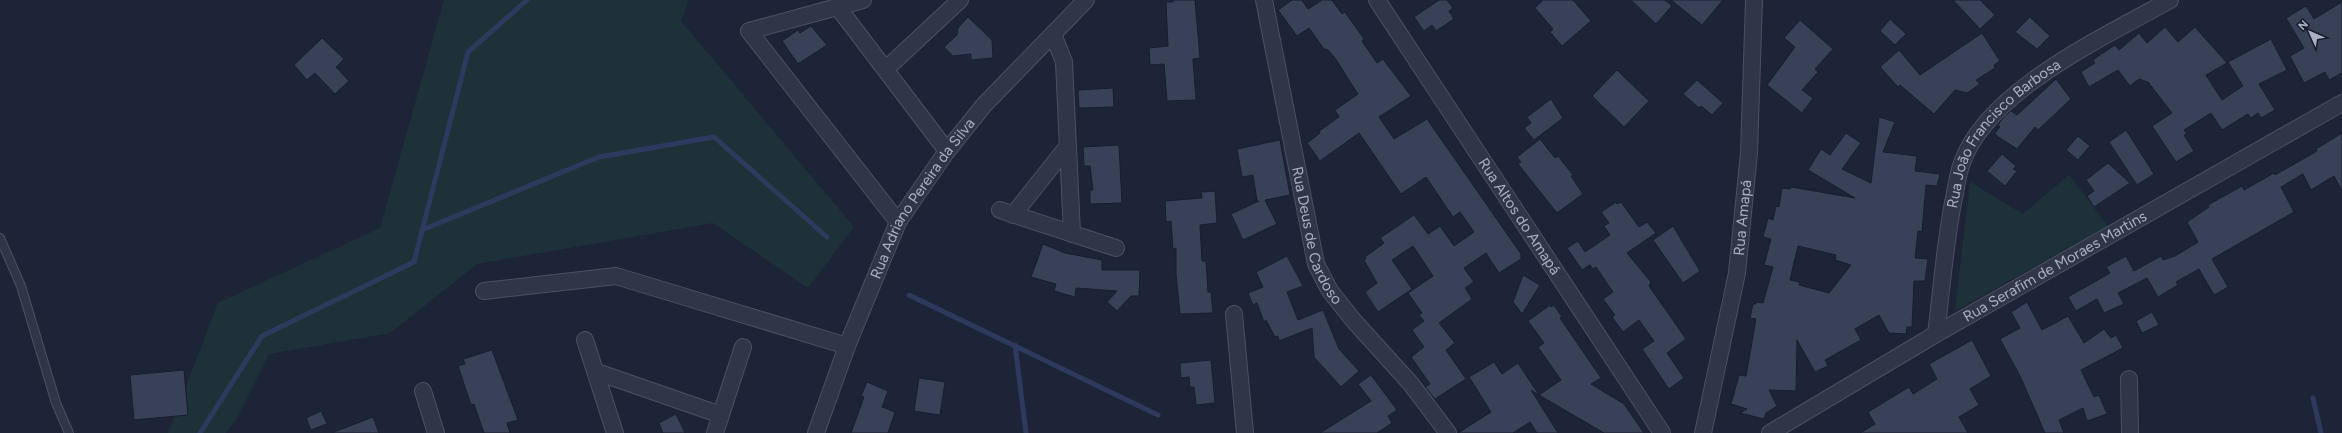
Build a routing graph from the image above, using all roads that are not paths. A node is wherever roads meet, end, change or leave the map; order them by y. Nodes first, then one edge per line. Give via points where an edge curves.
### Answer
1 (863, 0) edge
2 (960, 0) edge
3 (1086, 0) edge
4 (1264, 0) edge
5 (1377, 0) edge
6 (1754, 0) edge
7 (2170, 0) edge
8 (837, 6) junction
9 (1052, 34) junction
10 (886, 69) junction
11 (2342, 103) edge
12 (1067, 147) junction
13 (947, 151) junction
14 (898, 222) junction
15 (1072, 234) junction
16 (0, 238) edge
17 (1116, 248) dead end
18 (484, 291) dead end
19 (1234, 314) dead end
20 (1936, 334) junction
21 (585, 340) dead end
22 (847, 346) junction
23 (743, 347) dead end
24 (597, 372) junction
25 (2129, 379) dead end
26 (423, 391) dead end
27 (721, 415) junction
28 (69, 433) edge
29 (436, 433) edge
30 (615, 433) edge
31 (714, 433) edge
32 (816, 433) edge
33 (1245, 433) edge
34 (1448, 433) edge
35 (1662, 433) edge
36 (1702, 433) edge
37 (1770, 433) edge
38 (2130, 433) edge

1 - 8 street
2 - 10 street
3 - 9 street, Rua Adriano Pereira da Silva
4 - 34 street, Rua Deus de Cardoso via 1316,264 1330,292 1411,384
5 - 35 street, Rua Altos do Amapá
6 - 36 street, Rua Amapá via 1749,153 1737,273
7 - 20 street, Rua João Francisco Barbosa via 2069,57 2020,89 1976,134 1962,163 1950,218
8 - 10 street
8 - 14 street via 749,31
9 - 12 street via 1064,62
9 - 13 street, Rua Adriano Pereira da Silva via 984,105
10 - 13 street
11 - 20 street, Rua Serafim de Moraes Martins
12 - 15 street
12 - 15 street via 1006,212
13 - 14 street, Rua Adriano Pereira da Silva
14 - 22 street, Rua Adriano Pereira da Silva
15 - 17 street
16 - 28 lane via 21,286 56,403
18 - 22 street via 616,276
19 - 33 street
20 - 37 street, Rua Serafim de Moraes Martins
21 - 24 street
22 - 32 street, Rua Adriano Pereira da Silva
23 - 27 street
24 - 27 street
24 - 30 street
25 - 38 street
26 - 29 street
27 - 31 street

